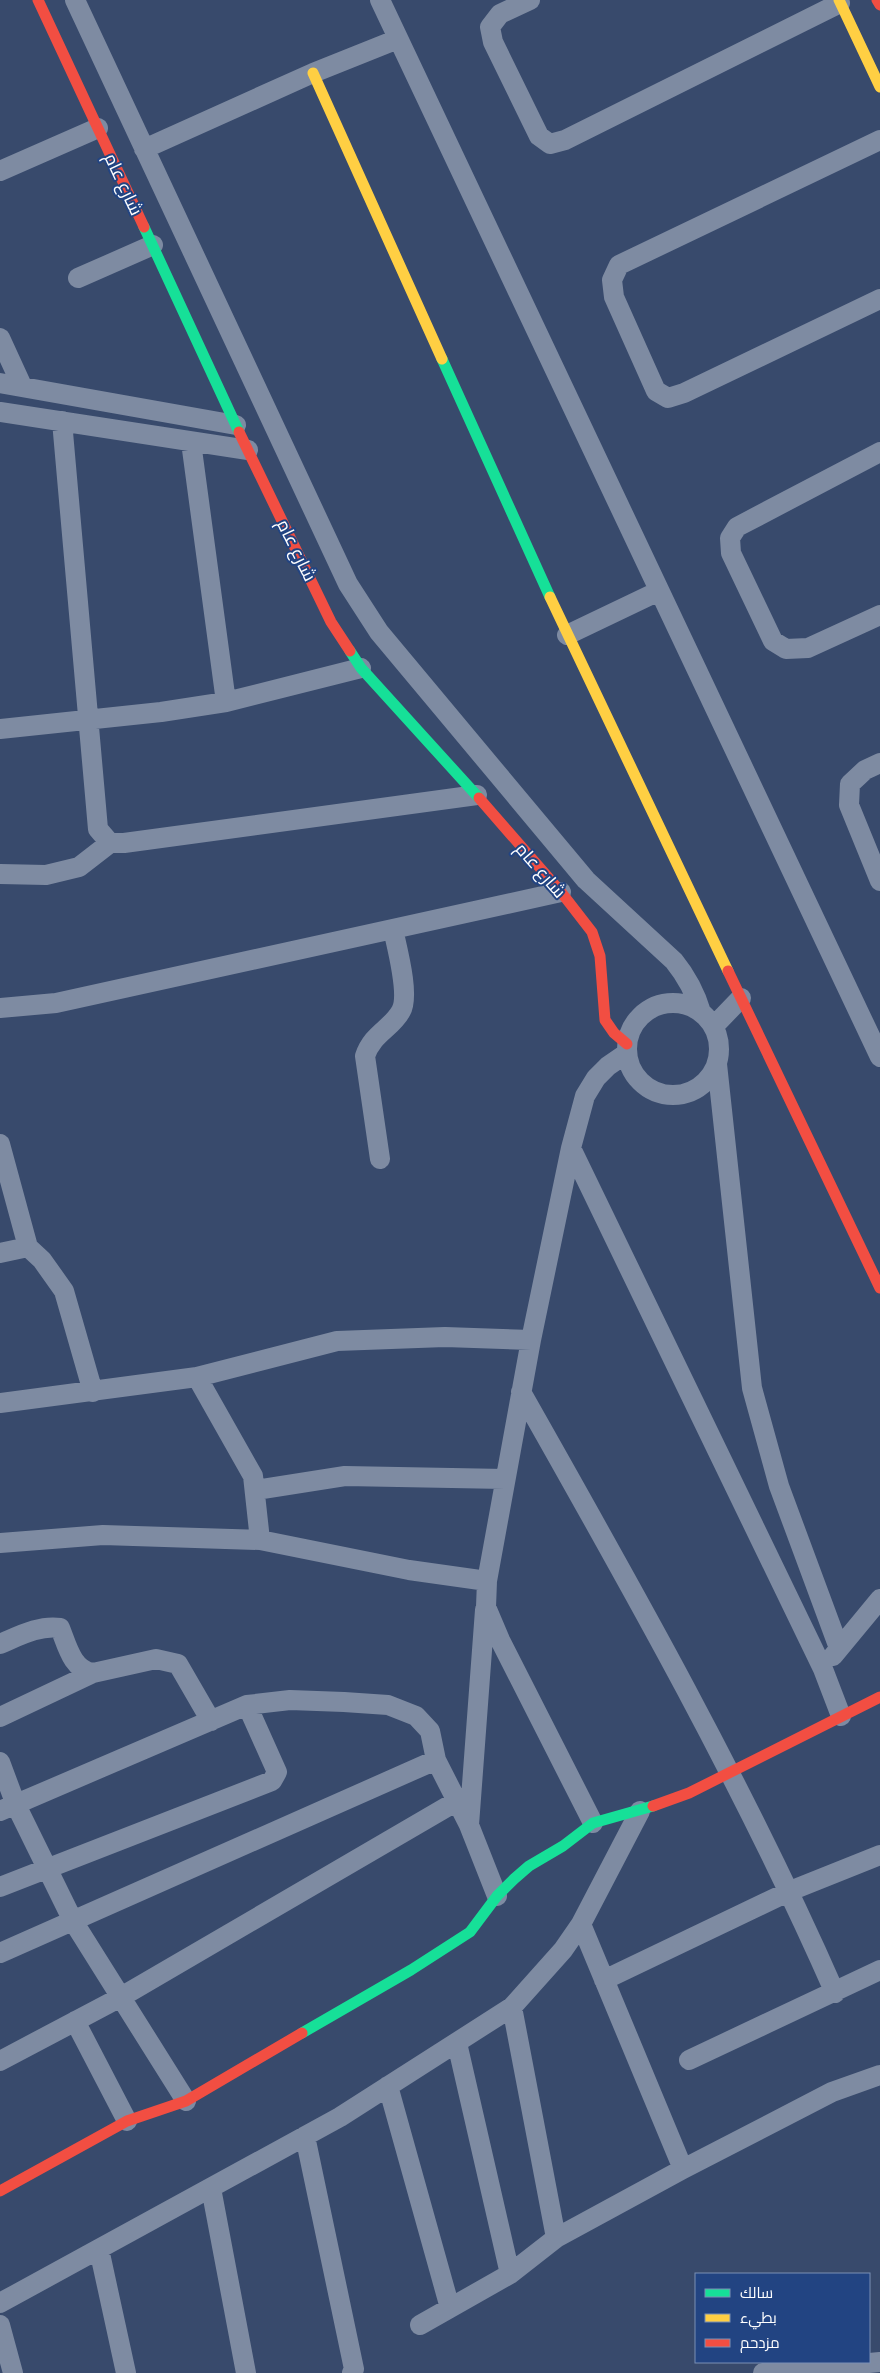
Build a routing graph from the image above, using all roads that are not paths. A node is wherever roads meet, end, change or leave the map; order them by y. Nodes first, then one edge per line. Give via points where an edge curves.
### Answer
1 (38, 0) edge
2 (75, 0) edge
3 (380, 0) edge
4 (530, 0) edge
5 (878, 0) edge
6 (840, 2) edge
7 (880, 5) edge
8 (398, 39) junction
9 (876, 70) edge
10 (313, 73) junction
11 (880, 87) edge
12 (98, 128) junction
13 (880, 140) edge
14 (144, 149) junction
15 (0, 171) edge
16 (153, 245) junction
17 (78, 278) dead end
18 (880, 299) edge
19 (0, 338) edge
20 (0, 383) edge
21 (22, 386) junction
22 (0, 412) edge
23 (62, 421) junction
24 (236, 425) junction
25 (191, 442) junction
26 (248, 450) junction
27 (880, 452) edge
28 (326, 535) junction
29 (297, 549) junction
30 (660, 591) junction
31 (880, 615) edge
32 (566, 635) junction
33 (361, 668) junction
34 (226, 702) junction
35 (89, 719) junction
36 (0, 729) edge
37 (880, 763) edge
38 (476, 795) junction
39 (110, 843) junction
40 (0, 874) edge
41 (880, 881) edge
42 (561, 892) junction
43 (394, 929) junction
44 (741, 998) junction
45 (0, 1008) edge
46 (707, 1019) junction
47 (627, 1048) junction
48 (880, 1057) edge
49 (717, 1064) junction
50 (0, 1144) edge
51 (571, 1148) junction
52 (380, 1159) dead end
53 (28, 1247) junction
54 (0, 1253) edge
55 (880, 1288) edge
56 (531, 1340) junction
57 (197, 1377) junction
58 (93, 1392) junction
59 (521, 1392) junction
60 (0, 1403) edge
61 (505, 1479) junction
62 (256, 1490) junction
63 (260, 1540) junction
64 (0, 1543) edge
65 (487, 1581) junction
66 (880, 1599) edge
67 (486, 1607) junction
68 (0, 1644) edge
69 (839, 1648) junction
70 (823, 1669) junction
71 (93, 1673) junction
72 (880, 1697) edge
73 (247, 1705) junction
74 (841, 1716) junction
75 (0, 1717) edge
76 (210, 1721) junction
77 (436, 1760) junction
78 (0, 1762) edge
79 (730, 1774) junction
80 (457, 1801) junction
81 (8, 1808) edge
82 (640, 1810) junction
83 (593, 1823) junction
84 (469, 1825) junction
85 (880, 1855) edge
86 (47, 1868) junction
87 (0, 1887) edge
88 (790, 1891) junction
89 (497, 1896) junction
90 (73, 1921) junction
91 (581, 1924) junction
92 (0, 1953) edge
93 (880, 1970) edge
94 (604, 1980) junction
95 (835, 1992) junction
96 (121, 1997) junction
97 (512, 2007) junction
98 (75, 2021) junction
99 (457, 2043) junction
100 (689, 2060) dead end
101 (0, 2061) edge
102 (880, 2075) edge
103 (388, 2086) junction
104 (186, 2101) junction
105 (127, 2120) junction
106 (305, 2136) junction
107 (683, 2169) junction
108 (210, 2188) junction
109 (0, 2191) edge
110 (556, 2238) junction
111 (99, 2249) junction
112 (510, 2274) junction
113 (0, 2303) edge
114 (450, 2308) junction
115 (0, 2325) edge
116 (420, 2326) dead end
117 (869, 2363) edge
118 (13, 2373) edge
119 (126, 2373) edge
120 (246, 2373) edge
121 (352, 2373) edge
122 (764, 2373) edge

1 - 12 street, شارع عام
2 - 14 street, شارع عام
3 - 8 street
4 - 6 street via 500,14 490,27 493,42 539,136 550,144 565,140
5 - 7 street
6 - 9 street
8 - 10 street
8 - 30 street
9 - 11 street
10 - 14 street
10 - 32 street
12 - 15 street
12 - 16 street, شارع عام
13 - 18 street via 619,265 612,280 614,297 656,391 668,398
14 - 28 street, شارع عام
16 - 17 street
16 - 24 street, شارع عام
19 - 21 street
20 - 21 street
21 - 24 street
22 - 23 street
23 - 25 street
23 - 35 street
24 - 26 street, شارع عام
25 - 26 street
25 - 34 street
26 - 29 street, شارع عام
27 - 31 street via 737,527 730,538 730,553 773,641 786,649 808,648
28 - 29 street
28 - 46 street, شارع عام via 348,584 379,632 586,880 674,961 696,993
29 - 33 street, شارع عام via 331,622
30 - 32 street
30 - 48 street
32 - 44 street
33 - 34 street
33 - 38 street, شارع عام
34 - 35 street
35 - 36 street
35 - 39 street via 98,829
37 - 41 street via 865,770 850,784 850,805
38 - 39 street via 124,844
38 - 42 street, شارع عام
39 - 40 street via 79,867 46,875
42 - 43 street
42 - 47 street, شارع عام via 592,932 600,956 605,1020
43 - 45 street via 56,1003
43 - 52 street via 404,994 402,1010 370,1044 365,1056
44 - 46 street
44 - 55 street
46 - 47 street via 683,1004 664,1004 646,1012 633,1026
46 - 49 street via 720,1044
47 - 49 street via 632,1070 644,1084 659,1093 677,1095 694,1090 708,1079
47 - 51 street via 596,1078 585,1096
49 - 69 street via 752,1388 779,1486
50 - 53 street
51 - 56 street
51 - 70 street
53 - 54 street
53 - 58 street via 42,1260 64,1291
56 - 57 street via 445,1337 337,1341
56 - 59 street
57 - 58 street
57 - 62 street via 253,1476
58 - 60 street
59 - 61 street
59 - 79 street
61 - 62 street via 345,1476
61 - 65 street
62 - 63 street
63 - 64 street via 102,1535
63 - 65 street via 409,1570
65 - 67 street
66 - 69 street
67 - 83 street
67 - 84 street
68 - 71 street via 38,1629 60,1628 75,1664 83,1672
69 - 70 street
70 - 74 street
71 - 75 street
71 - 76 street via 156,1659 178,1664
72 - 74 street
73 - 76 street
73 - 77 street via 290,1700 388,1705 416,1716 430,1730
73 - 86 street via 277,1772 272,1781
74 - 79 street
76 - 81 street
77 - 80 street
77 - 90 street
78 - 81 street
79 - 82 street via 689,1794
79 - 88 street
80 - 84 street
80 - 96 street
81 - 86 street
82 - 83 street
82 - 91 street
83 - 89 street via 555,1852 529,1866
84 - 89 street
85 - 88 street
86 - 87 street
86 - 90 street
88 - 94 street
88 - 95 street
89 - 104 street via 470,1932
90 - 92 street
90 - 96 street
91 - 94 street
91 - 97 street via 563,1950
93 - 95 street
94 - 107 street
95 - 100 street
96 - 98 street
96 - 104 street
97 - 99 street
97 - 110 street
98 - 101 street
98 - 105 street
99 - 103 street
99 - 112 street
102 - 107 street via 832,2092
103 - 106 street
103 - 114 street
104 - 105 street
105 - 109 street
106 - 108 street
106 - 121 street via 354,2369
107 - 110 street
108 - 111 street
108 - 120 street
110 - 112 street
111 - 113 street
111 - 119 street
112 - 114 street
114 - 116 street
115 - 118 street
117 - 122 street

